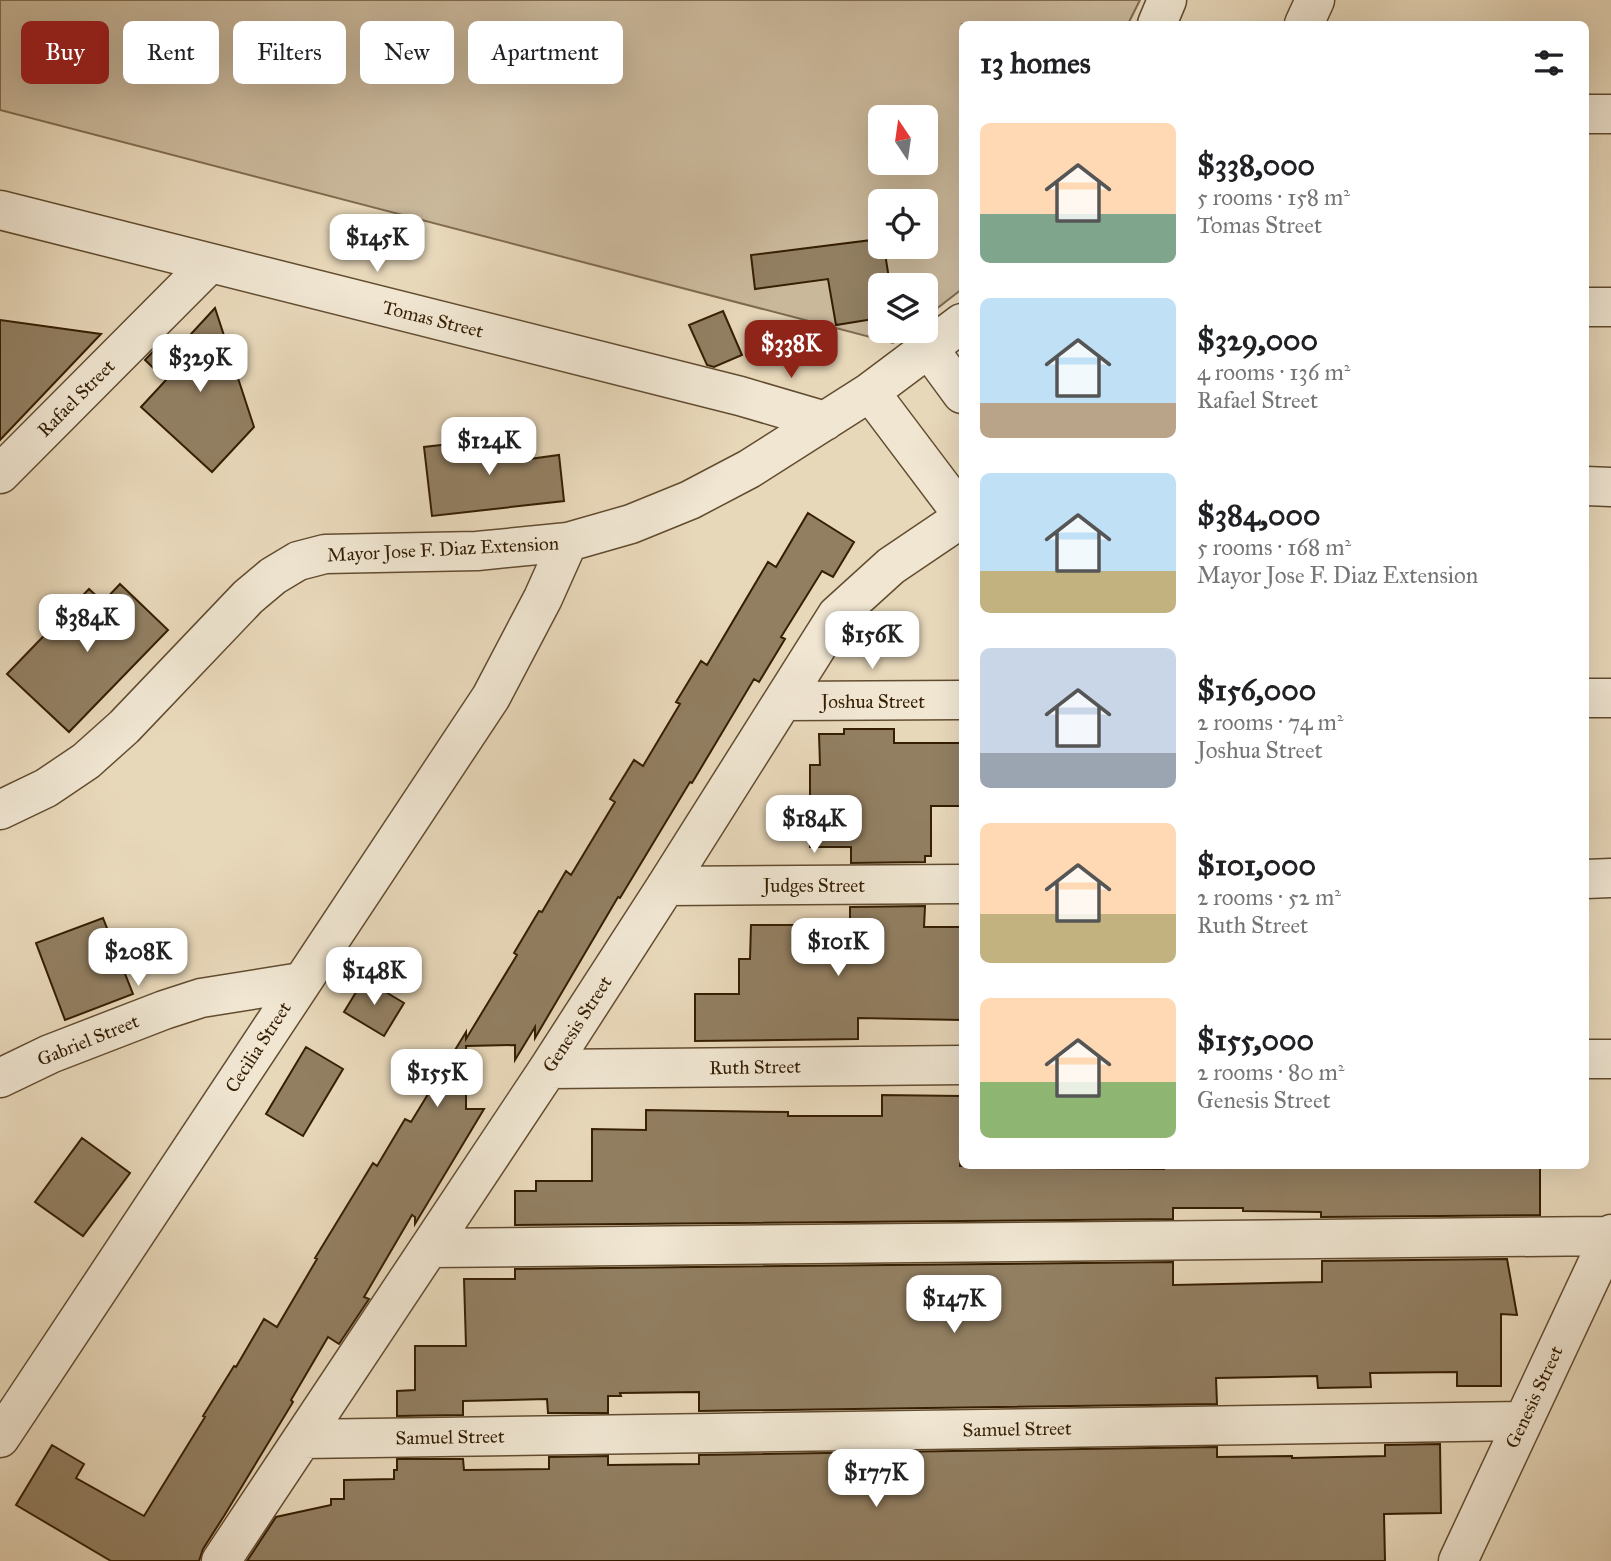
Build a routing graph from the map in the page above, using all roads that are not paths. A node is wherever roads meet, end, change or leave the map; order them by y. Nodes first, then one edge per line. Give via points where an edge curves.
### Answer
1 (1167, 0) edge
2 (1315, 0) edge
3 (1158, 21) edge
4 (1305, 21) edge
5 (1589, 114) edge
6 (1611, 114) edge
7 (0, 210) edge
8 (211, 263) junction
9 (1589, 307) edge
10 (1611, 307) edge
11 (959, 325) edge
12 (929, 349) junction
13 (959, 390) edge
14 (870, 392) junction
15 (825, 421) junction
16 (0, 474) edge
17 (1589, 486) edge
18 (1611, 486) edge
19 (959, 512) edge
20 (959, 518) edge
21 (568, 542) junction
22 (1589, 698) edge
23 (1611, 698) edge
24 (959, 700) edge
25 (783, 701) junction
26 (0, 810) edge
27 (1589, 878) edge
28 (1611, 878) edge
29 (959, 884) edge
30 (666, 886) junction
31 (301, 982) junction
32 (1589, 1059) edge
33 (1611, 1059) edge
34 (959, 1065) edge
35 (548, 1069) junction
36 (0, 1078) edge
37 (1611, 1235) edge
38 (430, 1248) junction
39 (1522, 1421) junction
40 (0, 1438) edge
41 (302, 1439) junction
42 (221, 1561) edge
43 (1458, 1561) edge

1 - 3 street
2 - 4 street
5 - 6 street
7 - 8 street, Tomas Street
8 - 15 street, Tomas Street
8 - 16 street, Rafael Street
9 - 10 street
11 - 12 street, Mayor Jose F. Diaz Extension
12 - 13 street
12 - 14 street, Mayor Jose F. Diaz Extension
14 - 15 street, Mayor Jose F. Diaz Extension
14 - 19 street
15 - 21 street, Mayor Jose F. Diaz Extension via 690,500
17 - 18 street
20 - 25 street, Genesis Street via 891,566 838,615
21 - 26 street, Mayor Jose F. Diaz Extension via 477,551 325,554 298,561 248,597 86,761 46,788
21 - 31 street, Cecilia Street via 491,697
22 - 23 street
24 - 25 street, Joshua Street
25 - 30 street, Genesis Street
27 - 28 street
29 - 30 street, Judges Street
30 - 35 street, Genesis Street
31 - 36 street, Gabriel Street via 201,998 50,1054
31 - 40 street, Cecilia Street
32 - 33 street
34 - 35 street, Ruth Street
35 - 38 street, Genesis Street
37 - 38 street
37 - 39 street, Genesis Street
38 - 41 street, Genesis Street
39 - 41 street, Samuel Street
39 - 43 street, Genesis Street
41 - 42 street, Genesis Street

